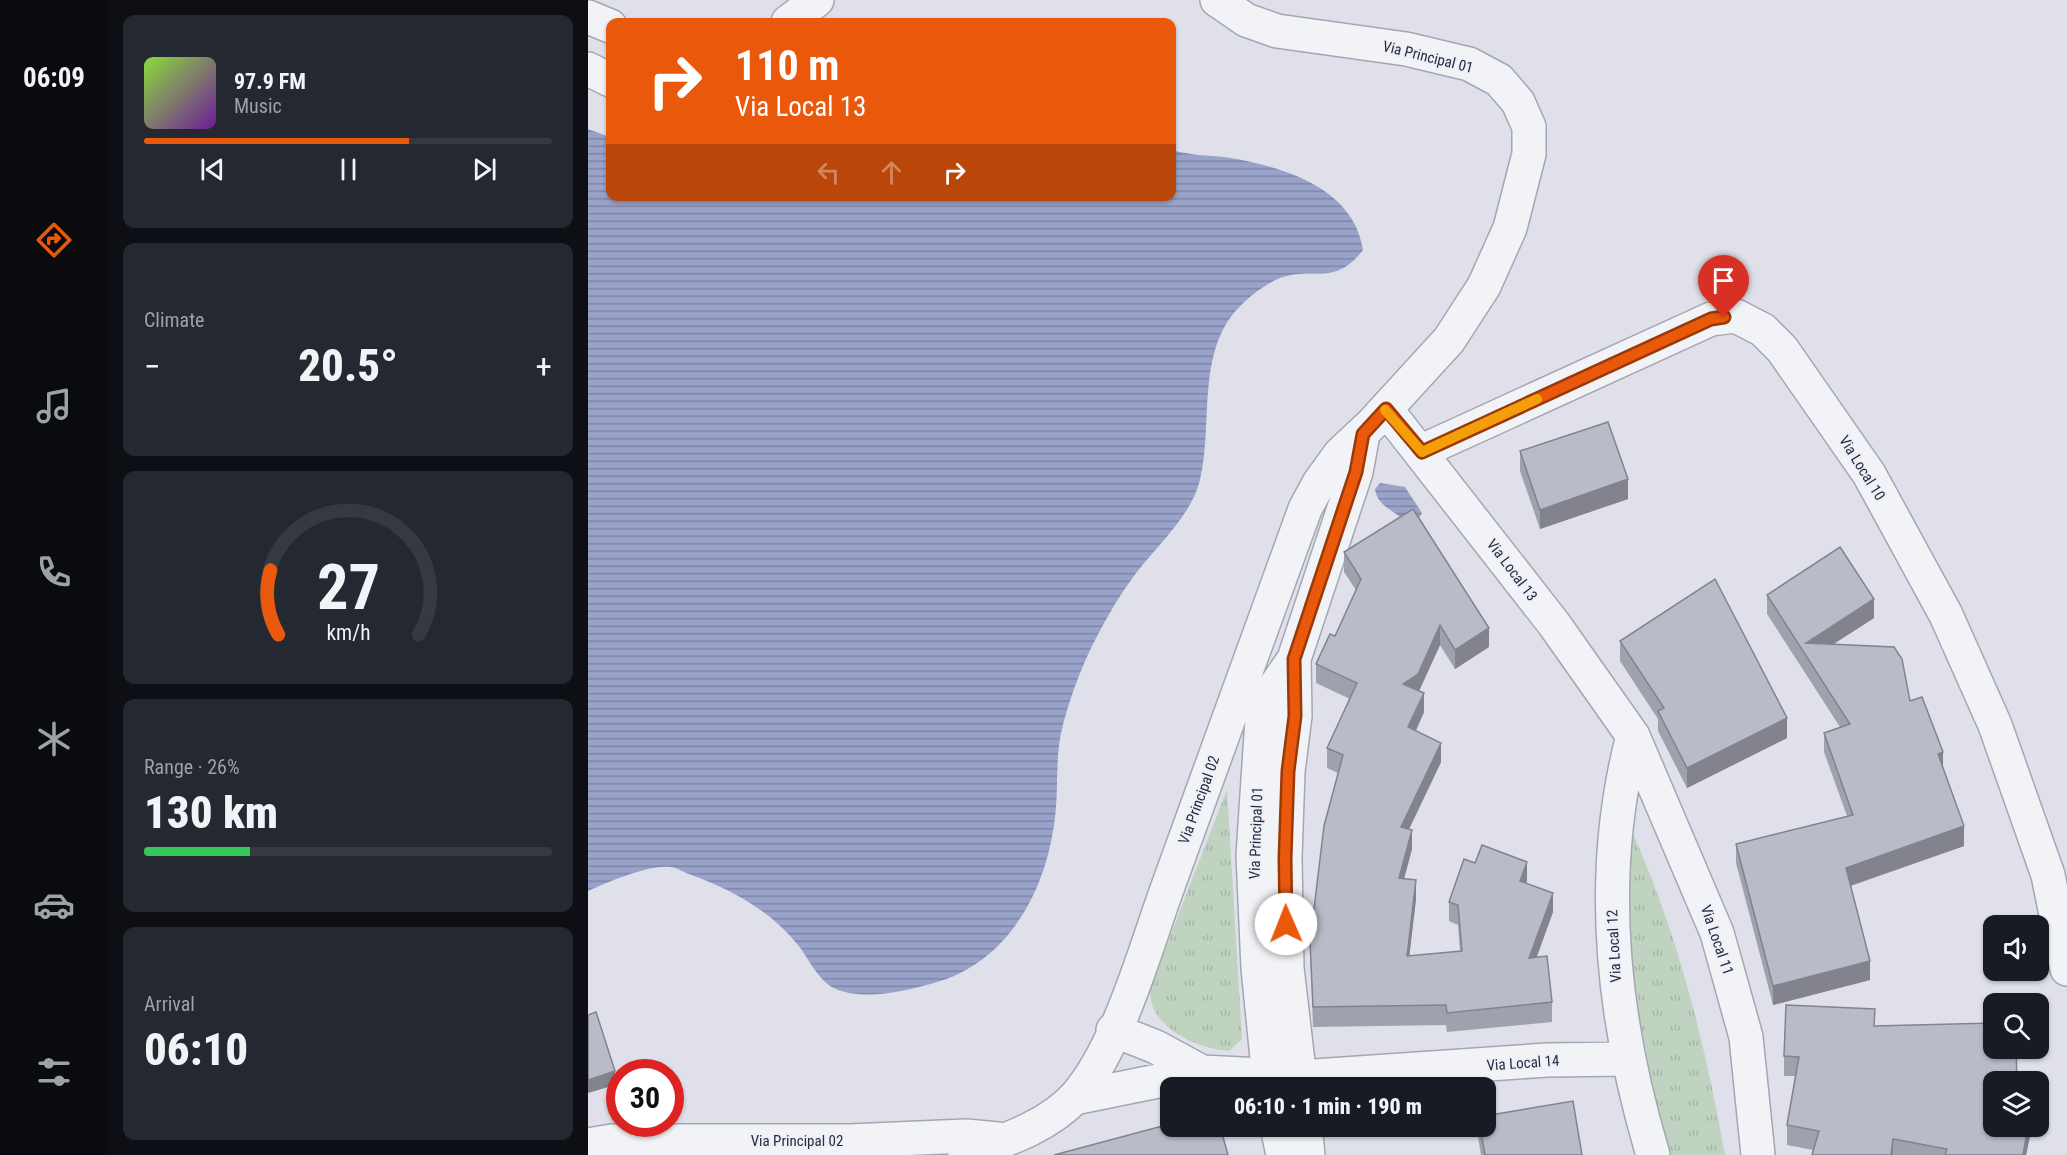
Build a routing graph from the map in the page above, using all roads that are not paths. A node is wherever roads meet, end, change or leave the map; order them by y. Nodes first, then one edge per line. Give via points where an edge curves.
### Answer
1 (817, 0) edge
2 (1217, 0) edge
3 (588, 16) edge
4 (793, 18) edge
5 (606, 24) edge
6 (588, 69) edge
7 (606, 78) edge
8 (1386, 409) junction
9 (1363, 434) junction
10 (1422, 452) junction
11 (1634, 736) junction
12 (2067, 969) edge
13 (1113, 1030) junction
14 (1628, 1059) junction
15 (1202, 1072) junction
16 (1243, 1077) edge
17 (1284, 1077) edge
18 (1344, 1077) edge
19 (1074, 1098) junction
20 (1279, 1137) edge
21 (1306, 1137) edge
22 (599, 1148) edge
23 (954, 1149) edge
24 (1283, 1155) edge
25 (1308, 1155) edge
26 (1653, 1155) edge
27 (1758, 1155) edge

1 - 4 street
2 - 8 street, Via Principal 01 via 1246,20 1277,31 1406,49 1469,64 1499,80 1518,102 1528,127 1526,164 1510,228 1484,286 1449,340
3 - 5 street
6 - 7 street
8 - 9 street, Via Principal 01
8 - 10 street, Via Local 13
9 - 13 street, Via Principal 02 via 1340,454 1305,509
9 - 17 street, Via Principal 01 via 1356,472 1294,659 1295,716 1288,771 1285,880
10 - 11 street, Via Local 13
10 - 12 street, Via Local 10 via 1711,319 1736,316 1763,330 1782,349 1869,474 1946,615 1995,725 2048,875
11 - 14 street, Via Local 12 via 1620,784 1611,885 1614,973
11 - 27 street, Via Local 11 via 1717,933 1746,1037
13 - 15 street, Via Local 14
13 - 19 street, Via Principal 02 via 1097,1070
14 - 18 street, Via Local 14 via 1547,1060
14 - 26 street, Via Local 12
15 - 16 street, Via Local 14
15 - 19 street, Via Local 14
19 - 23 street, Via Principal 02 via 1042,1122 1005,1140
20 - 24 street
21 - 25 street
22 - 23 street, Via Principal 02 via 849,1141

